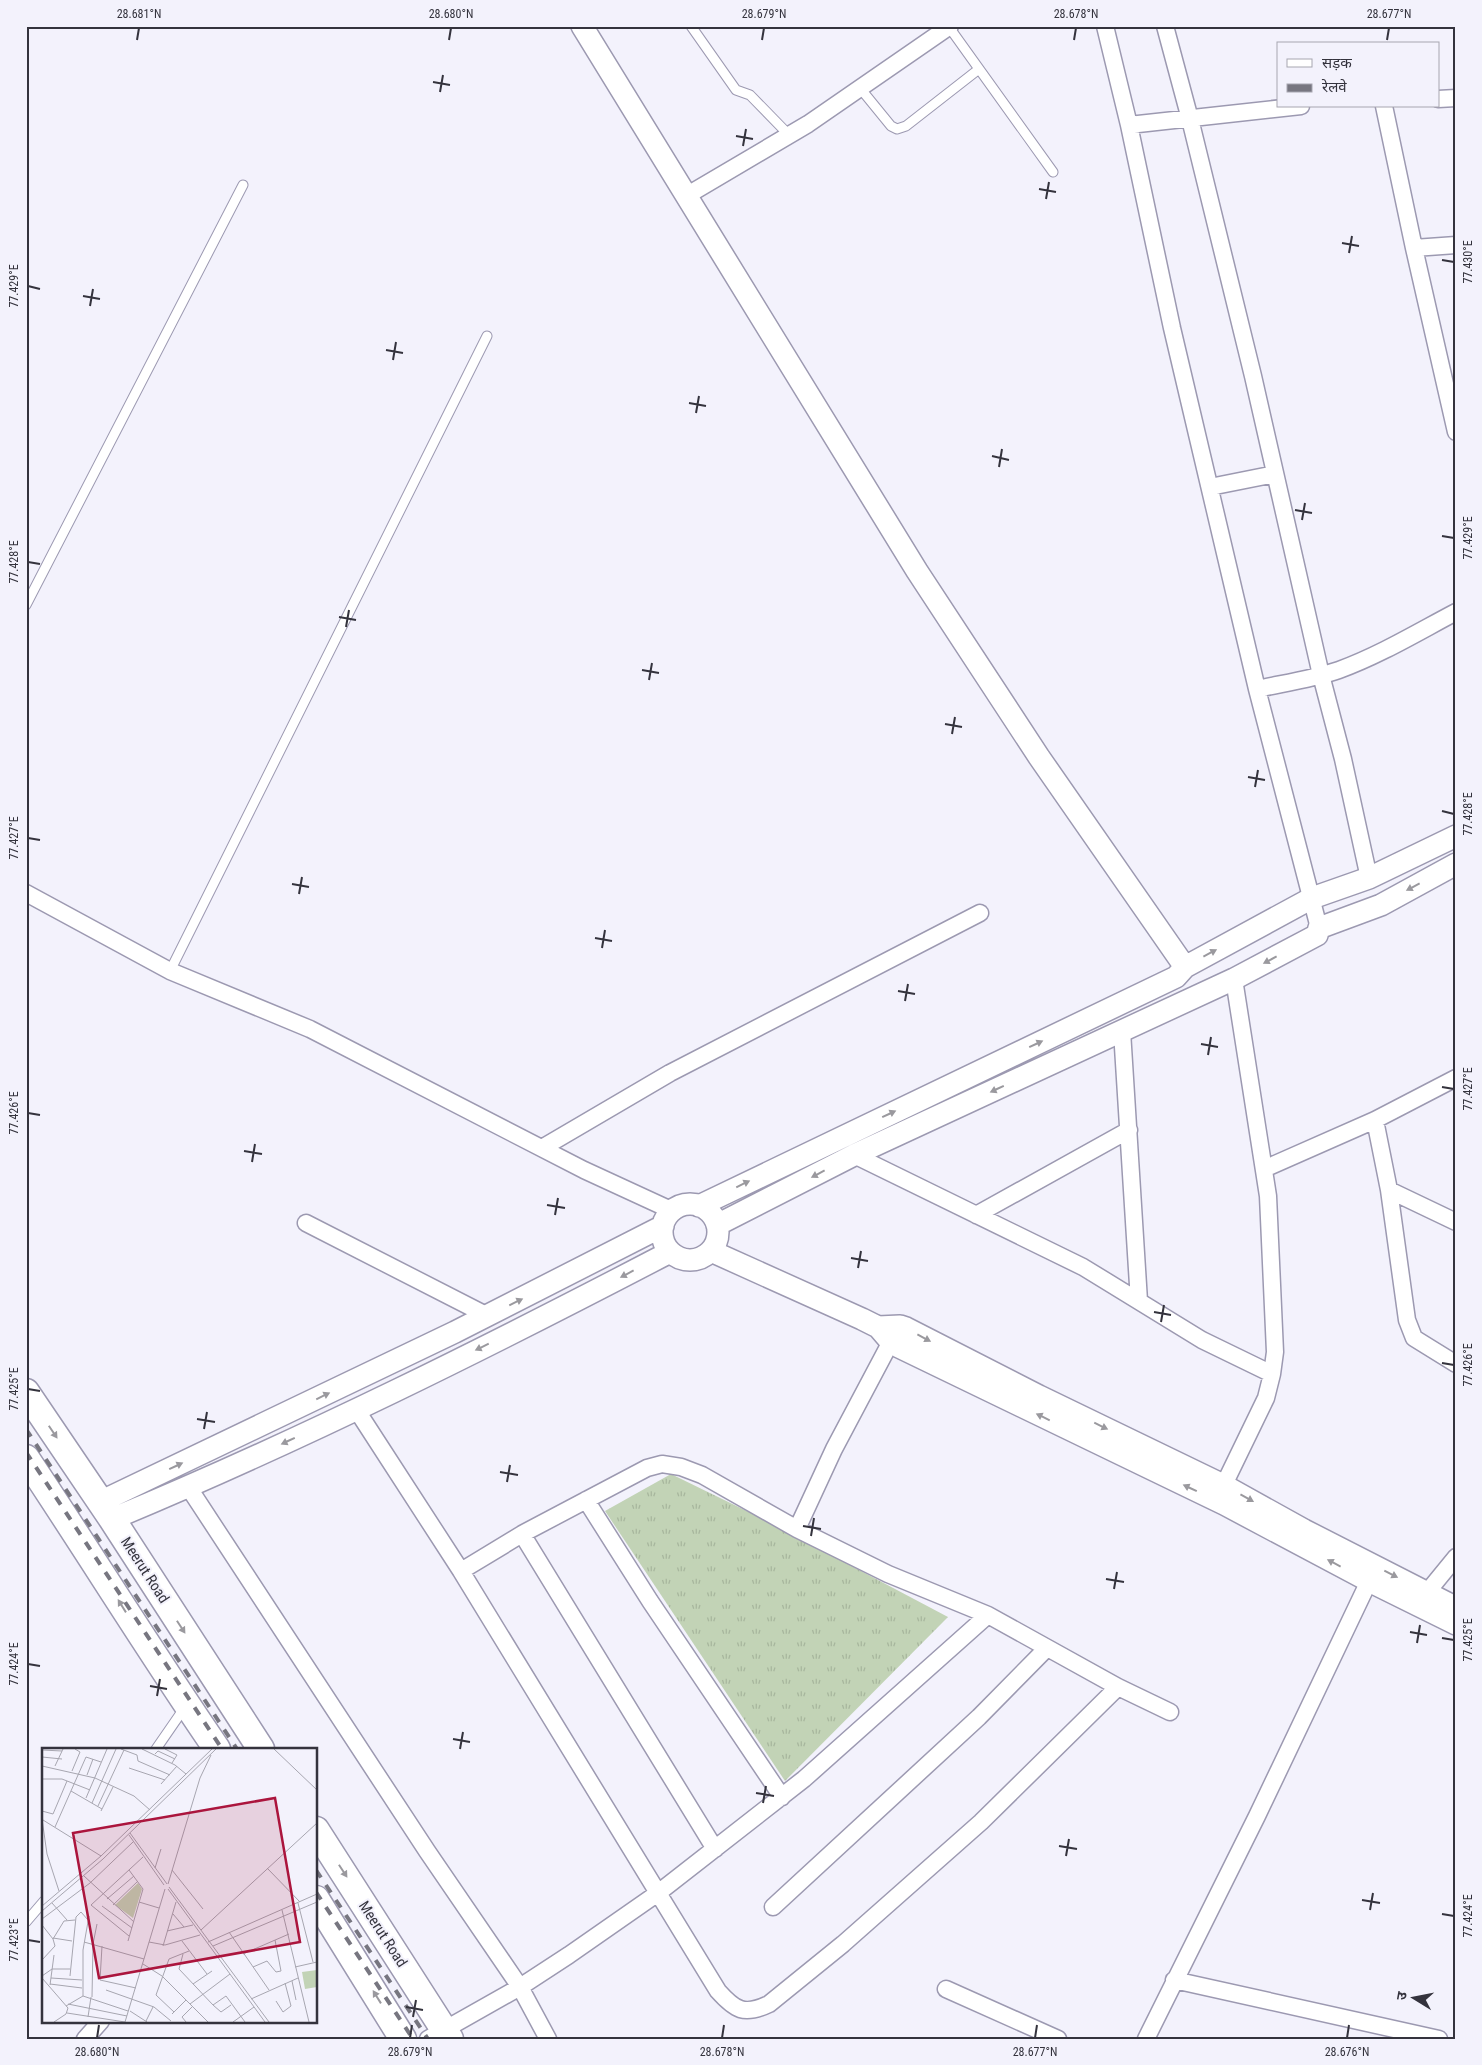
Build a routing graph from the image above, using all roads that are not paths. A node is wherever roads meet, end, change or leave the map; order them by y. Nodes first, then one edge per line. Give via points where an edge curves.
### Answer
1 (582, 26) edge
2 (691, 26) edge
3 (1106, 26) edge
4 (1165, 26) edge
5 (949, 27) edge
6 (979, 69) junction
7 (860, 88) junction
8 (1456, 98) edge
9 (1440, 99) edge
10 (1284, 108) edge
11 (1384, 108) edge
12 (1190, 119) junction
13 (1129, 125) junction
14 (789, 135) junction
15 (1052, 172) dead end
16 (243, 185) dead end
17 (686, 196) junction
18 (1456, 245) edge
19 (1414, 248) junction
20 (487, 336) dead end
21 (1456, 432) edge
22 (1275, 474) junction
23 (1210, 487) junction
24 (26, 605) edge
25 (1456, 612) edge
26 (1321, 675) junction
27 (1257, 689) junction
28 (1456, 836) edge
29 (1456, 864) edge
30 (1369, 878) junction
31 (26, 893) edge
32 (1312, 898) junction
33 (980, 913) dead end
34 (1319, 928) junction
35 (1185, 967) junction
36 (170, 971) junction
37 (1234, 979) junction
38 (1122, 1031) junction
39 (1456, 1078) edge
40 (1375, 1120) junction
41 (1129, 1130) junction
42 (542, 1148) junction
43 (854, 1155) junction
44 (1264, 1169) junction
45 (1389, 1190) junction
46 (699, 1206) junction
47 (976, 1215) junction
48 (668, 1218) junction
49 (306, 1222) dead end
50 (1456, 1222) edge
51 (717, 1225) junction
52 (711, 1251) junction
53 (670, 1252) junction
54 (1139, 1301) junction
55 (488, 1316) junction
56 (890, 1332) junction
57 (1456, 1364) edge
58 (1272, 1374) junction
59 (26, 1392) edge
60 (356, 1409) junction
61 (26, 1458) edge
62 (153, 1477) junction
63 (189, 1488) junction
64 (1220, 1493) junction
65 (163, 1498) junction
66 (586, 1500) junction
67 (106, 1511) junction
68 (72, 1527) junction
69 (797, 1529) junction
70 (522, 1534) junction
71 (1456, 1557) edge
72 (461, 1571) junction
73 (1369, 1581) junction
74 (1422, 1599) junction
75 (1456, 1607) edge
76 (988, 1615) junction
77 (1456, 1624) edge
78 (1047, 1648) junction
79 (1118, 1687) junction
80 (187, 1705) junction
81 (1170, 1712) dead end
82 (157, 1748) edge
83 (216, 1748) edge
84 (260, 1748) edge
85 (782, 1797) junction
86 (318, 1833) edge
87 (715, 1849) junction
88 (658, 1893) junction
89 (318, 1902) edge
90 (42, 1903) edge
91 (774, 1907) dead end
92 (26, 1922) edge
93 (1174, 1980) junction
94 (520, 1987) junction
95 (946, 1989) dead end
96 (100, 2022) edge
97 (441, 2035) edge
98 (85, 2039) edge
99 (403, 2039) edge
100 (548, 2039) edge
101 (1058, 2039) edge
102 (1146, 2039) edge
103 (1439, 2039) edge

1 - 17 street
2 - 14 lane via 736,90 750,95
3 - 13 street
4 - 12 street
5 - 6 lane
5 - 7 street
6 - 7 lane via 906,126 897,129
6 - 15 lane
7 - 14 street
8 - 9 street
10 - 12 street
11 - 19 street
12 - 13 street
12 - 22 street
13 - 23 street
14 - 17 street
16 - 24 lane
17 - 35 street via 928,587 1039,757
18 - 19 street
19 - 21 street
20 - 36 lane
22 - 23 street
22 - 26 street
23 - 27 street
25 - 26 street via 1341,669
26 - 27 street
26 - 30 street
27 - 32 street
28 - 30 street
29 -> 34 street via 1381,904
30 - 32 street
31 - 36 street
32 - 34 street
35 -> 32 street
33 - 42 street via 670,1074
34 -> 37 street via 1317,935
46 -> 35 street via 1176,977
36 - 42 street via 310,1029
37 - 38 street
37 - 44 street
38 - 41 street
38 -> 43 street
39 - 40 street
40 - 44 street
40 - 45 street
41 - 47 street
41 - 54 street
42 - 48 street via 633,1194
43 - 47 street
43 -> 51 street
44 - 58 street via 1275,1342
45 - 50 street
45 - 57 street via 1407,1320 1414,1338
46 - 48 street via 690,1204
46 - 51 street via 713,1216
47 - 54 street via 1083,1267
48 - 53 street via 663,1235
55 -> 48 street
49 - 55 street
51 - 52 street via 717,1238
52 - 53 street via 696,1260 686,1260
52 - 56 street
53 -> 60 street
54 - 58 street via 1202,1340
62 -> 55 street
56 - 64 street via 1085,1438
56 - 69 street
58 - 64 street via 1266,1398
59 -> 67 main road, Meerut Road
60 -> 63 street
60 - 72 street
61 - 68 main road
62 - 65 street
62 - 67 street
63 - 65 street
63 - 94 street
73 -> 64 street
64 -> 74 street via 1304,1530
65 - 67 street
66 - 69 street via 647,1468 662,1464 702,1475
66 - 70 street
66 - 85 street
67 - 68 main road
67 -> 84 main road, Meerut Road
80 -> 68 main road
69 - 76 street via 888,1574
70 - 72 street
70 - 87 street
71 - 74 street
72 - 88 street
73 - 74 street
73 - 93 street
74 - 75 street
74 - 77 street
76 - 78 street
76 - 85 street
78 - 79 street
78 - 91 street via 979,1717
79 - 81 street
79 - 88 street via 959,1841 783,1994 756,2010 730,2005
80 - 82 lane
80 - 83 main road
85 - 87 street
86 -> 97 main road, Meerut Road
87 - 88 street
88 - 94 street
99 -> 89 main road
90 - 92 lane
93 - 102 street
93 - 103 street
94 - 97 street
94 - 100 street
95 - 101 street
96 - 98 street

